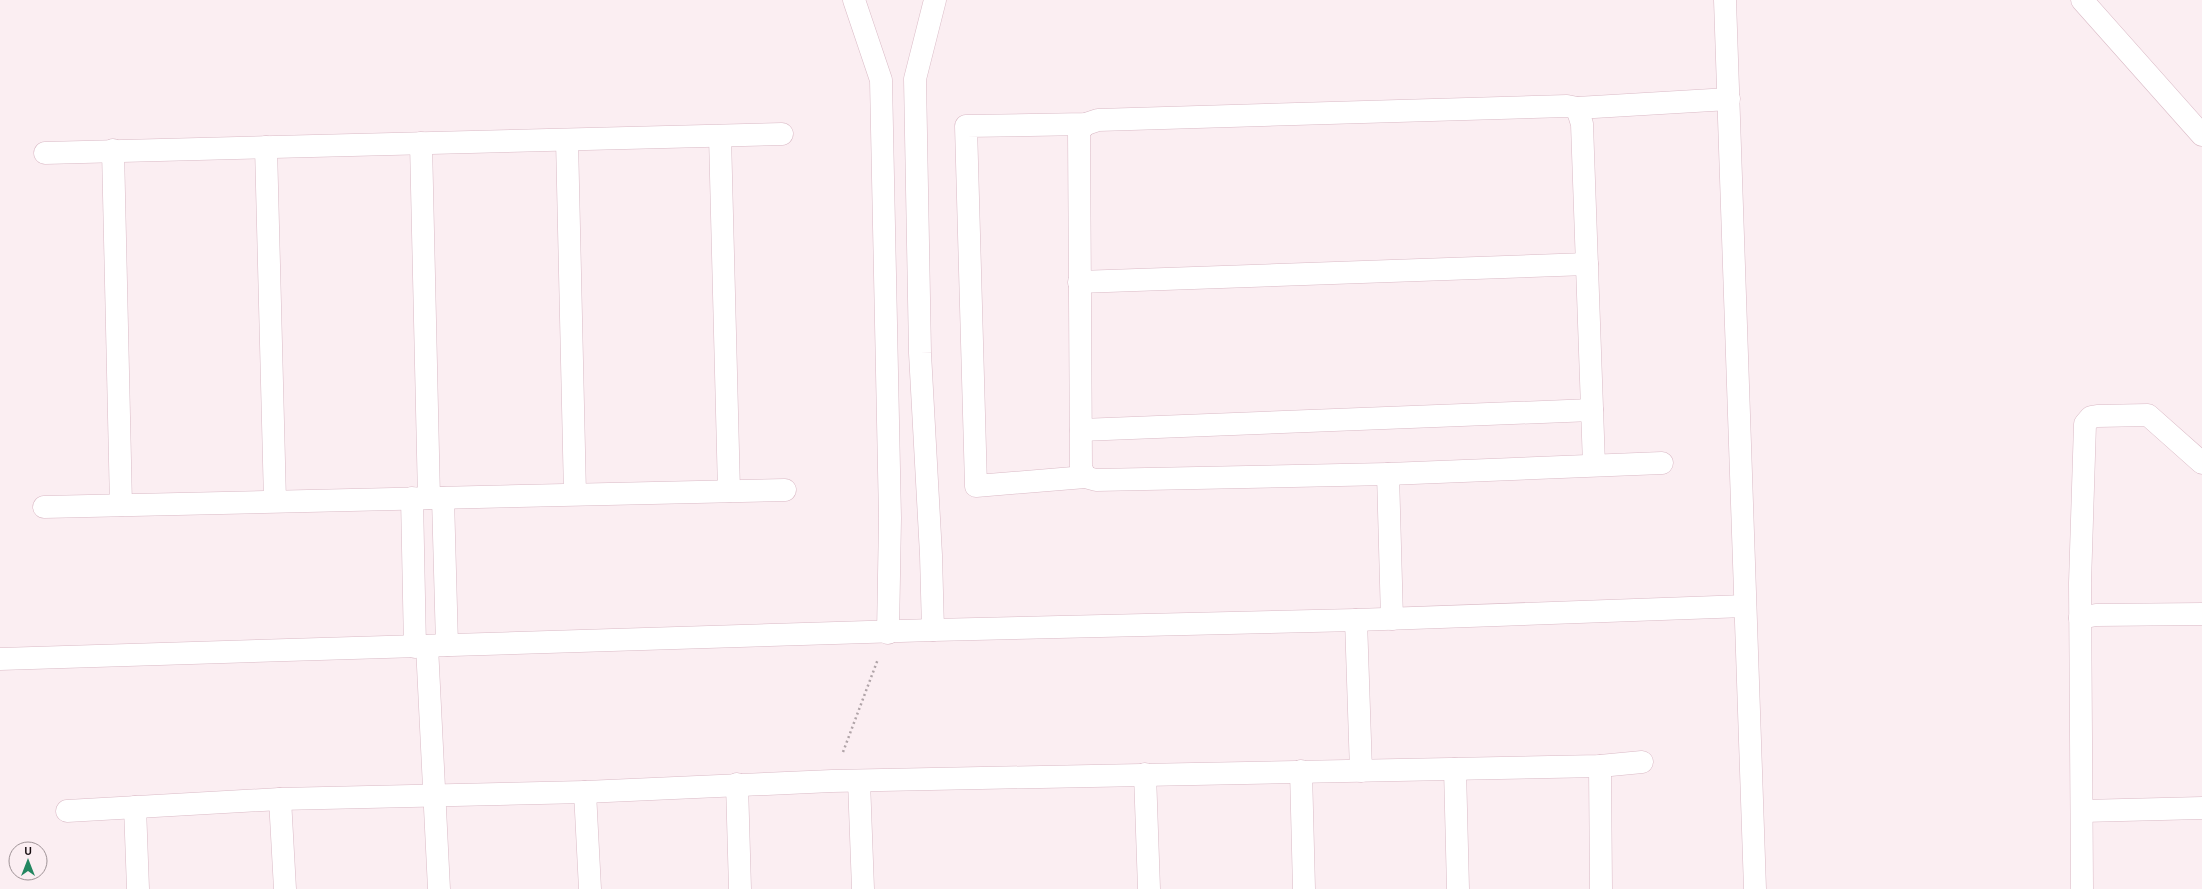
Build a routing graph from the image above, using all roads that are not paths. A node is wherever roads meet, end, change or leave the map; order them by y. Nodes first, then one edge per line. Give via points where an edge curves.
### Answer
1 (854, 0) edge
2 (935, 0) edge
3 (1725, 0) edge
4 (2082, 0) edge
5 (1729, 99) junction
6 (1577, 108) junction
7 (1086, 124) junction
8 (782, 134) dead end
9 (720, 136) junction
10 (2202, 136) edge
11 (567, 140) junction
12 (421, 143) junction
13 (266, 147) junction
14 (113, 150) junction
15 (45, 153) dead end
16 (1587, 264) junction
17 (1079, 282) junction
18 (1592, 410) junction
19 (1081, 430) junction
20 (1662, 463) dead end
21 (2202, 463) edge
22 (1594, 465) junction
23 (1388, 474) junction
24 (1085, 477) junction
25 (785, 490) dead end
26 (729, 491) junction
27 (576, 494) junction
28 (428, 498) junction
29 (275, 501) junction
30 (121, 505) junction
31 (44, 507) dead end
32 (1745, 606) junction
33 (2202, 614) edge
34 (2080, 618) junction
35 (1392, 619) junction
36 (1356, 620) junction
37 (933, 630) junction
38 (888, 633) junction
39 (430, 646) junction
40 (0, 659) edge
41 (1642, 762) dead end
42 (1600, 766) junction
43 (1455, 769) junction
44 (1301, 771) junction
45 (1361, 771) junction
46 (1145, 774) junction
47 (859, 780) junction
48 (737, 784) junction
49 (585, 792) junction
50 (434, 795) junction
51 (280, 799) junction
52 (135, 807) junction
53 (2202, 808) edge
54 (67, 811) dead end
55 (2083, 811) junction
56 (138, 889) edge
57 (285, 889) edge
58 (439, 889) edge
59 (590, 889) edge
60 (740, 889) edge
61 (863, 889) edge
62 (1149, 889) edge
63 (1304, 889) edge
64 (1458, 889) edge
65 (1601, 889) edge
66 (1755, 889) edge
67 (2082, 889) edge

1 - 38 street via 881,80 890,518
2 - 37 street via 915,79 920,353 932,555
3 - 5 street
4 - 10 street
5 - 6 street
5 - 32 street
6 - 7 street via 1559,106 1098,120
6 - 16 street via 1582,124
7 - 17 street via 1079,131
7 - 24 street via 966,126 976,486
8 - 9 street
9 - 11 street
9 - 26 street
11 - 12 street
11 - 27 street
12 - 13 street
12 - 28 street
13 - 14 street
13 - 29 street
14 - 15 street
14 - 30 street
16 - 17 street
16 - 18 street
17 - 19 street
18 - 19 street
18 - 22 street
19 - 24 street via 1081,467
20 - 22 street
21 - 34 street via 2150,416 2097,416 2087,419 2084,432
22 - 23 street
23 - 24 street via 1096,480
23 - 35 street
25 - 26 street
26 - 27 street
27 - 28 street
28 - 29 street
28 - 39 street
28 - 39 street
29 - 30 street
30 - 31 street
32 - 35 street
32 - 66 street
33 - 34 street
34 - 55 street
35 - 36 street
36 - 37 street
36 - 45 street
37 - 38 street
38 - 39 street
39 - 40 street
39 - 50 street
41 - 42 street
42 - 43 street
42 - 65 street
43 - 45 street
43 - 64 street
44 - 45 street
44 - 46 street
44 - 63 street
46 - 47 street
46 - 62 street
47 - 48 street
47 - 61 street
48 - 49 street
48 - 60 street
49 - 50 street
49 - 59 street
50 - 51 street
50 - 58 street
51 - 52 street
51 - 57 street
52 - 54 street
52 - 56 street
53 - 55 street
55 - 67 street

